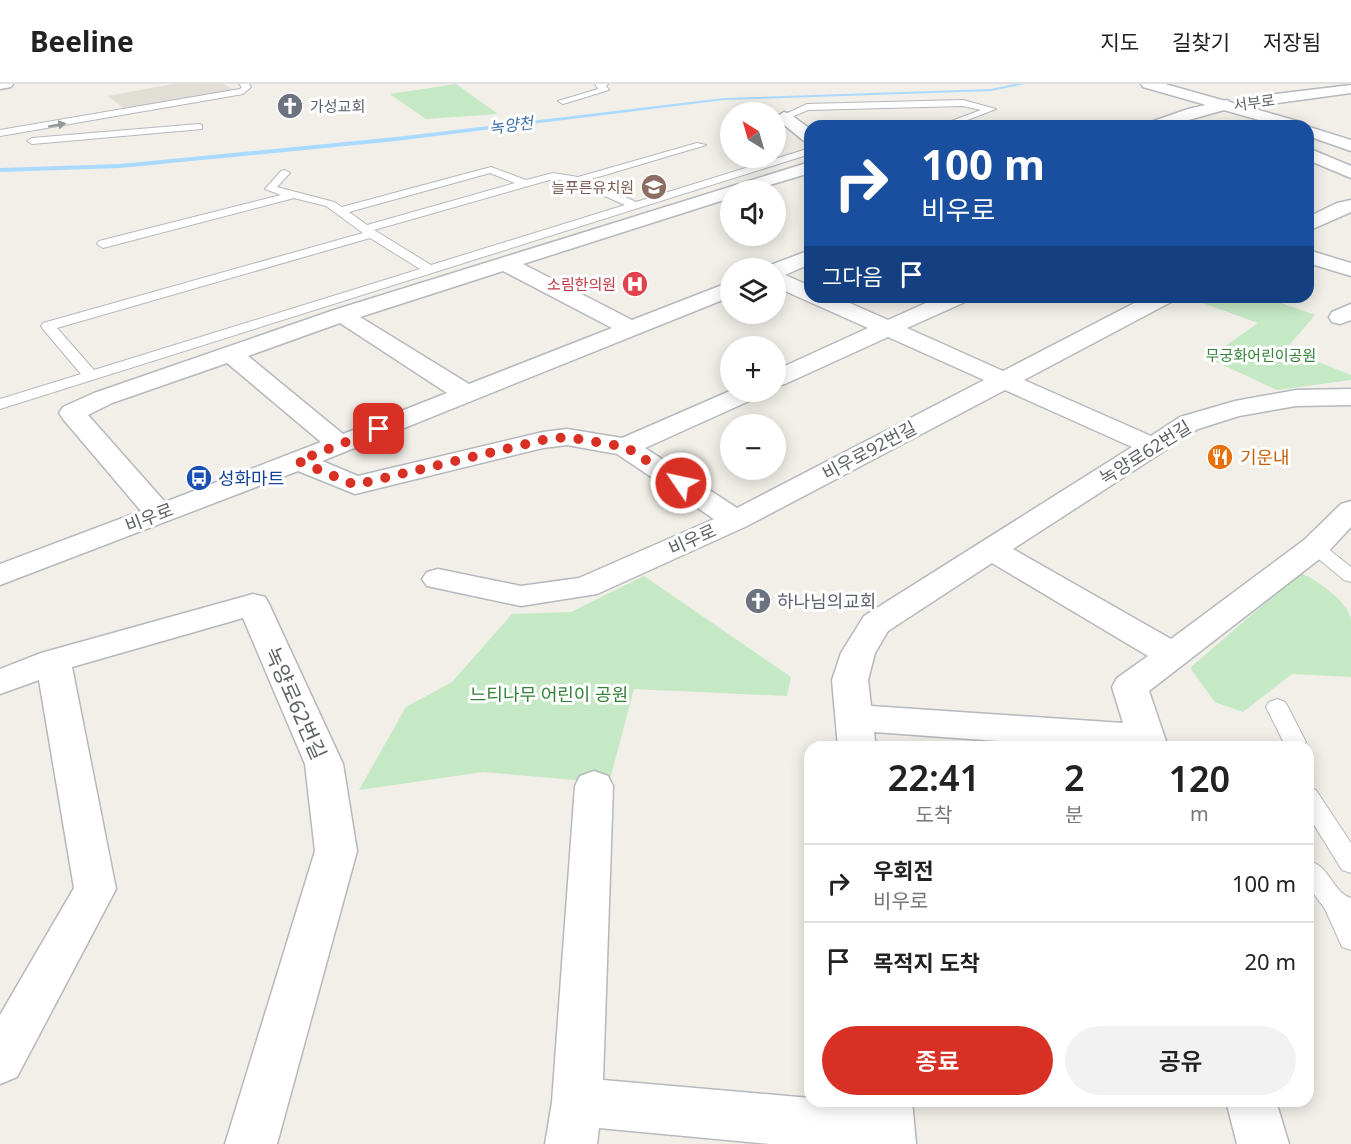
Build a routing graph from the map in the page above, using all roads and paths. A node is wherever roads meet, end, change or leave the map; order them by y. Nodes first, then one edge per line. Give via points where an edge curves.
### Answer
1 (6, 84) edge
2 (243, 84) edge
3 (604, 84) edge
4 (1148, 84) edge
5 (0, 85) edge
6 (1351, 89) edge
7 (563, 101) dead end
8 (1227, 105) junction
9 (786, 116) edge
10 (786, 119) edge
11 (960, 120) edge
12 (1171, 120) edge
13 (1278, 120) edge
14 (199, 127) dead end
15 (804, 132) edge
16 (1314, 132) edge
17 (2, 134) edge
18 (701, 145) dead end
19 (1351, 146) edge
20 (804, 153) edge
21 (1314, 156) edge
22 (804, 169) edge
23 (285, 173) dead end
24 (1351, 173) edge
25 (578, 180) junction
26 (768, 180) edge
27 (526, 184) junction
28 (294, 195) junction
29 (720, 195) edge
30 (1317, 199) dead end
31 (634, 205) junction
32 (1349, 208) edge
33 (340, 211) junction
34 (1314, 223) edge
35 (368, 231) junction
36 (103, 244) dead end
37 (1314, 258) edge
38 (804, 259) edge
39 (504, 263) junction
40 (786, 267) edge
41 (430, 270) junction
42 (1351, 270) edge
43 (786, 283) edge
44 (804, 291) edge
45 (720, 293) edge
46 (831, 303) edge
47 (944, 303) edge
48 (1151, 303) edge
49 (342, 315) junction
50 (632, 328) junction
51 (890, 328) junction
52 (230, 353) junction
53 (786, 375) edge
54 (91, 376) junction
55 (1003, 380) junction
56 (466, 394) junction
57 (1351, 397) edge
58 (726, 402) edge
59 (0, 404) edge
60 (339, 444) junction
61 (1152, 446) junction
62 (626, 447) junction
63 (298, 461) junction
64 (1351, 510) edge
65 (159, 513) junction
66 (736, 520) junction
67 (1315, 548) junction
68 (992, 550) junction
69 (0, 575) edge
70 (1351, 576) edge
71 (438, 579) dead end
72 (1173, 655) junction
73 (53, 661) junction
74 (0, 682) edge
75 (1277, 707) dead end
76 (856, 733) edge
77 (1116, 741) edge
78 (1148, 741) edge
79 (1294, 741) edge
80 (594, 786) dead end
81 (1314, 805) edge
82 (1351, 863) edge
83 (1314, 874) edge
84 (1343, 906) edge
85 (1351, 939) edge
86 (0, 1061) edge
87 (1253, 1107) edge
88 (574, 1123) edge
89 (888, 1125) edge
90 (251, 1144) edge
91 (1263, 1144) edge

1 - 5 street
17 -> 2 lane via 243,91 247,87
3 - 7 lane via 598,85 605,90
4 - 8 street
6 - 8 street, 서부로
8 - 12 street
8 - 13 street, 서부로
9 - 11 lane via 807,106 963,103 991,109
10 - 15 street
14 - 17 lane via 21,141
16 - 19 street
18 - 25 lane
20 - 31 lane
21 - 24 street
22 - 26 street
23 - 28 lane via 270,189
25 - 27 lane via 553,176
25 - 31 lane
27 - 33 lane via 491,170
27 - 35 lane
28 - 33 lane via 330,204
28 - 36 lane
29 - 39 street
30 - 32 street
31 - 41 lane
32 - 34 street
33 - 35 lane
35 - 41 lane
35 - 54 lane via 48,326
37 - 42 street
38 - 40 street
39 - 49 street
39 - 50 street
41 - 54 lane
43 - 44 street
45 - 50 street, 비우로
46 - 51 street
47 - 51 street
48 - 55 street, 비우로92번길
49 - 52 street
49 - 56 street
50 - 56 street, 비우로
51 - 53 street
51 - 55 street
52 - 60 street
52 - 65 street via 72,412
54 - 59 lane
55 - 61 street
55 - 66 street, 비우로92번길
56 - 60 street, 비우로
57 - 61 street, 녹양로62번길 via 1296,398 1235,409 1189,423
58 - 62 street
60 - 63 street, 비우로
61 - 68 street, 녹양로62번길
62 - 63 street, 비우로 via 567,437 543,440 355,485
62 - 66 street, 비우로
63 - 65 street, 비우로
64 - 67 street, 녹양로62번길
65 - 69 street, 비우로
66 - 71 street, 비우로 via 586,586 521,596
67 - 70 lane
67 - 72 street, 녹양로62번길
68 - 72 street
68 - 76 street, 녹양로62번길 via 876,624 858,653 850,680
72 - 78 street, 녹양로62번길 via 1130,687
73 - 74 street, 녹양로62번길
73 - 86 street via 95,889
73 - 90 street, 녹양로62번길 via 253,604 324,764 336,851
75 - 79 lane
76 - 77 street, 녹양로62번길
80 - 88 street
81 - 82 lane
83 - 84 lane
84 - 85 lane
87 - 91 street
88 - 89 street

